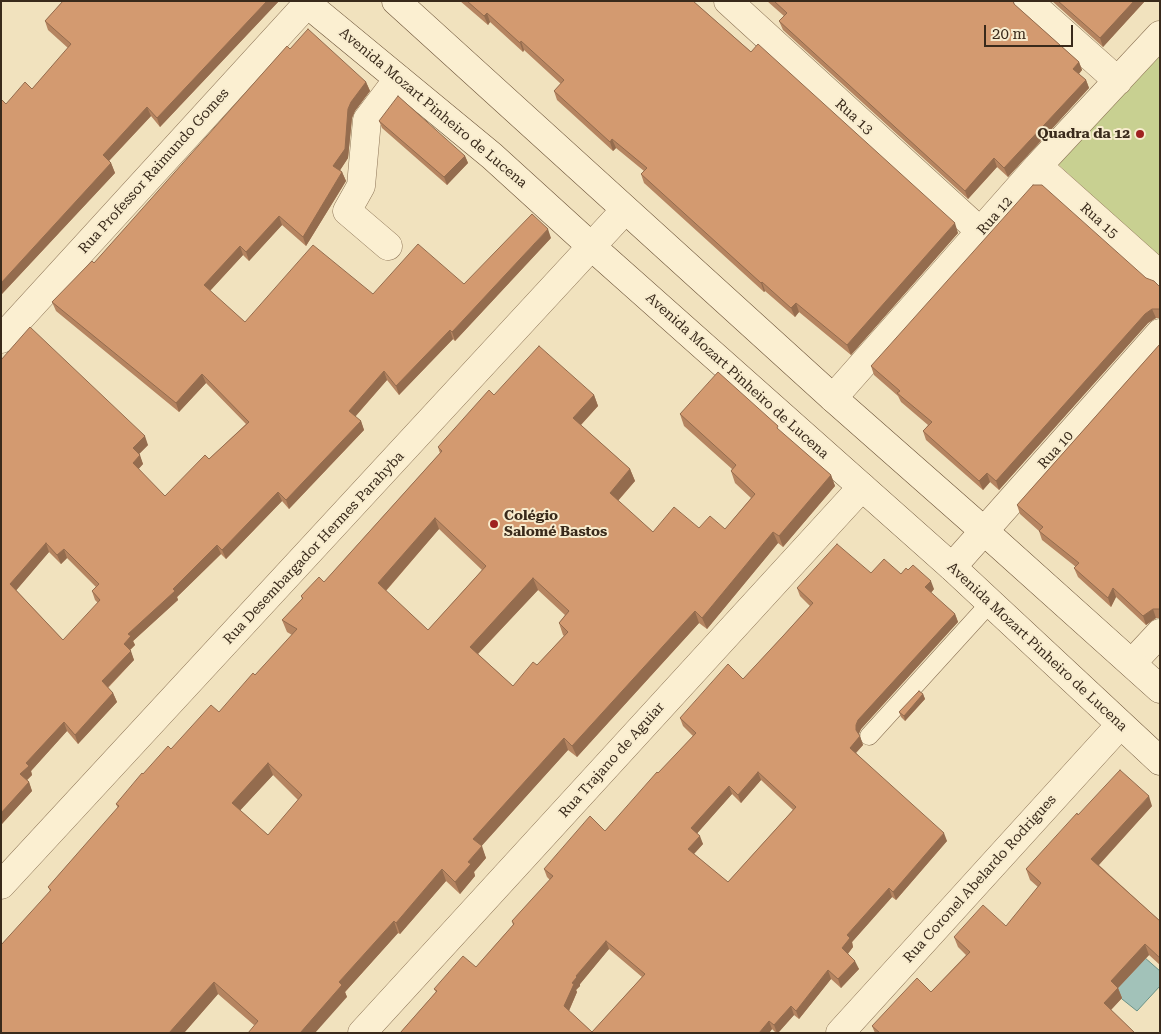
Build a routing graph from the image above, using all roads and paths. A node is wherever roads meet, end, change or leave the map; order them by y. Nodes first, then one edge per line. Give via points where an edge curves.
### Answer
1 (396, 1) edge
2 (728, 1) edge
3 (1028, 1) edge
4 (306, 2) edge
5 (1160, 35) edge
6 (398, 79) junction
7 (1118, 81) junction
8 (1038, 166) junction
9 (625, 210) junction
10 (980, 232) junction
11 (388, 246) dead end
12 (592, 247) junction
13 (1160, 275) edge
14 (1160, 333) edge
15 (1, 339) edge
16 (833, 398) junction
17 (862, 487) junction
18 (984, 531) junction
19 (952, 567) junction
20 (990, 603) junction
21 (1160, 633) edge
22 (1132, 663) junction
23 (1160, 688) edge
24 (1120, 725) junction
25 (869, 736) dead end
26 (1160, 761) edge
27 (1, 885) edge
28 (362, 1033) edge
29 (840, 1033) edge

1 - 9 street
2 - 10 street, Rua 13
3 - 7 street
4 - 6 street, Avenida Mozart Pinheiro de Lucena
4 - 15 street, Rua Professor Raimundo Gomes
5 - 7 street, Rua 12
6 - 11 street via 367,120 361,186 347,211
6 - 12 street, Avenida Mozart Pinheiro de Lucena via 492,156
7 - 8 street, Rua 12
8 - 10 street, Rua 12
8 - 13 street, Rua 15
9 - 12 street, Rua Desembargador Hermes Parahyba
9 - 16 street
10 - 16 street, Rua 12
12 - 17 street, Avenida Mozart Pinheiro de Lucena
12 - 27 street, Rua Desembargador Hermes Parahyba
14 - 18 street, Rua 10
16 - 18 street
17 - 19 street, Avenida Mozart Pinheiro de Lucena
17 - 28 street, Rua Trajano de Aguiar
18 - 19 street, Rua 10
18 - 22 street
19 - 20 street, Avenida Mozart Pinheiro de Lucena
20 - 24 street, Avenida Mozart Pinheiro de Lucena
20 - 25 lane
21 - 22 street
22 - 23 street
24 - 26 street, Avenida Mozart Pinheiro de Lucena
24 - 29 street, Rua Coronel Abelardo Rodrigues

